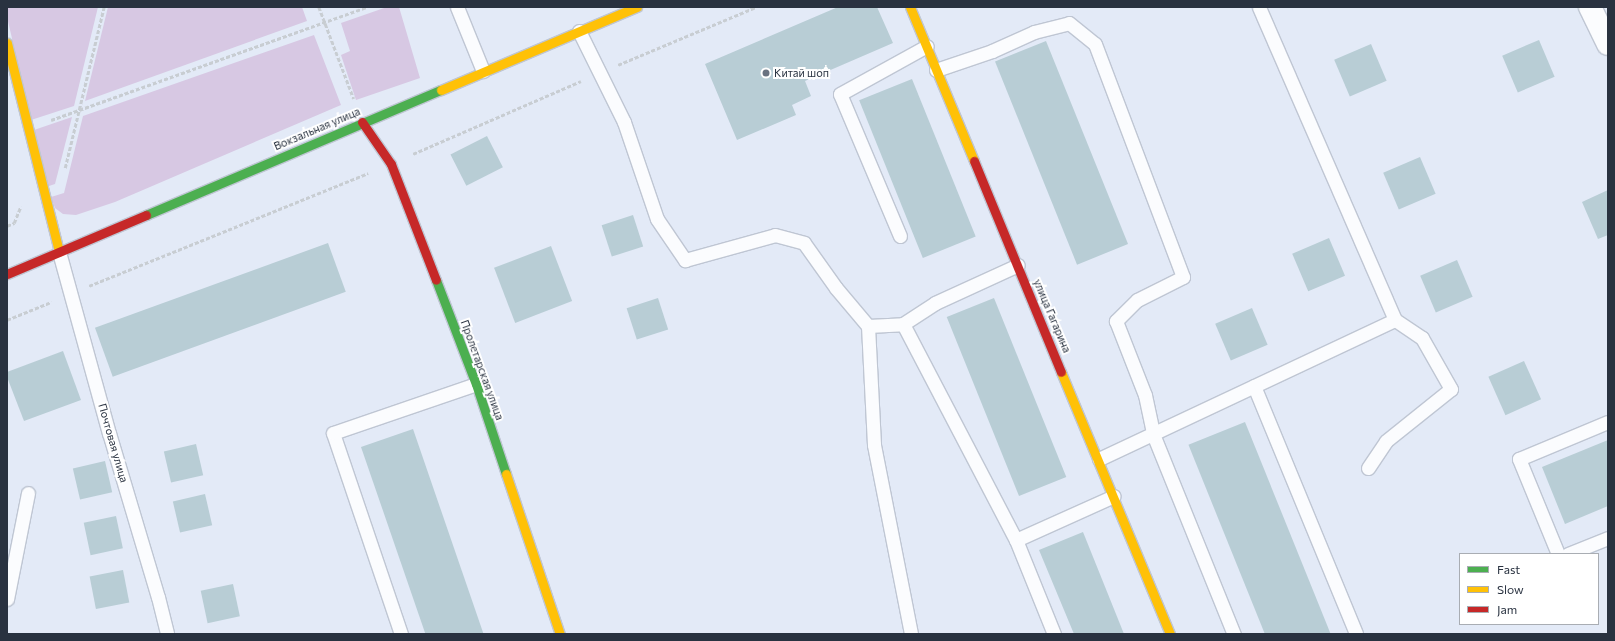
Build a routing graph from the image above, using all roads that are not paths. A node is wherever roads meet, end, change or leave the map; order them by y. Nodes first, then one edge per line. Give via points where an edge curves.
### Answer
1 (457, 7) edge
2 (637, 7) edge
3 (910, 7) edge
4 (1259, 7) edge
5 (1590, 7) edge
6 (579, 31) junction
7 (7, 43) edge
8 (1608, 44) edge
9 (927, 46) junction
10 (936, 70) junction
11 (483, 71) junction
12 (362, 122) junction
13 (900, 236) dead end
14 (59, 252) junction
15 (1018, 265) junction
16 (7, 274) edge
17 (1395, 320) junction
18 (903, 324) junction
19 (868, 326) junction
20 (476, 384) junction
21 (1254, 386) junction
22 (1608, 422) edge
23 (1153, 434) junction
24 (1099, 459) junction
25 (1368, 468) dead end
26 (28, 493) dead end
27 (1114, 496) junction
28 (1608, 538) edge
29 (1016, 540) junction
30 (1558, 553) edge
31 (1570, 553) edge
32 (7, 599) edge
33 (167, 634) edge
34 (401, 634) edge
35 (560, 634) edge
36 (911, 634) edge
37 (1054, 634) edge
38 (1170, 634) edge
39 (1234, 634) edge
40 (1356, 634) edge

1 - 11 lane
2 - 6 street, Вокзальная улица
3 - 9 street, улица Гагарина
4 - 17 lane
5 - 8 street
6 - 11 street, Вокзальная улица
6 - 19 lane via 624,122 657,219 684,260 775,235 804,243 836,288
7 - 14 street
9 - 10 street, улица Гагарина
9 - 13 lane via 840,94
10 - 15 street, улица Гагарина
10 - 23 lane via 992,51 1034,32 1069,23 1095,44 1183,277 1137,300 1116,321 1145,395
11 - 12 street, Вокзальная улица
12 - 14 street, Вокзальная улица
12 - 20 street, Пролетарская улица via 390,164
14 - 16 street, Вокзальная улица
14 - 33 lane, Почтовая улица
15 - 18 lane via 935,303
15 - 24 street, улица Гагарина
17 - 21 lane
17 - 25 lane via 1422,338 1451,389 1386,441
18 - 19 lane
18 - 29 lane
19 - 36 lane via 874,444
20 - 34 lane via 333,433
20 - 35 street, Пролетарская улица
21 - 23 lane
21 - 40 lane
22 - 30 lane via 1519,459
23 - 24 lane
23 - 39 lane
24 - 27 street, улица Гагарина
26 - 32 lane
27 - 29 lane
27 - 38 street, улица Гагарина
28 - 31 lane
29 - 37 lane

